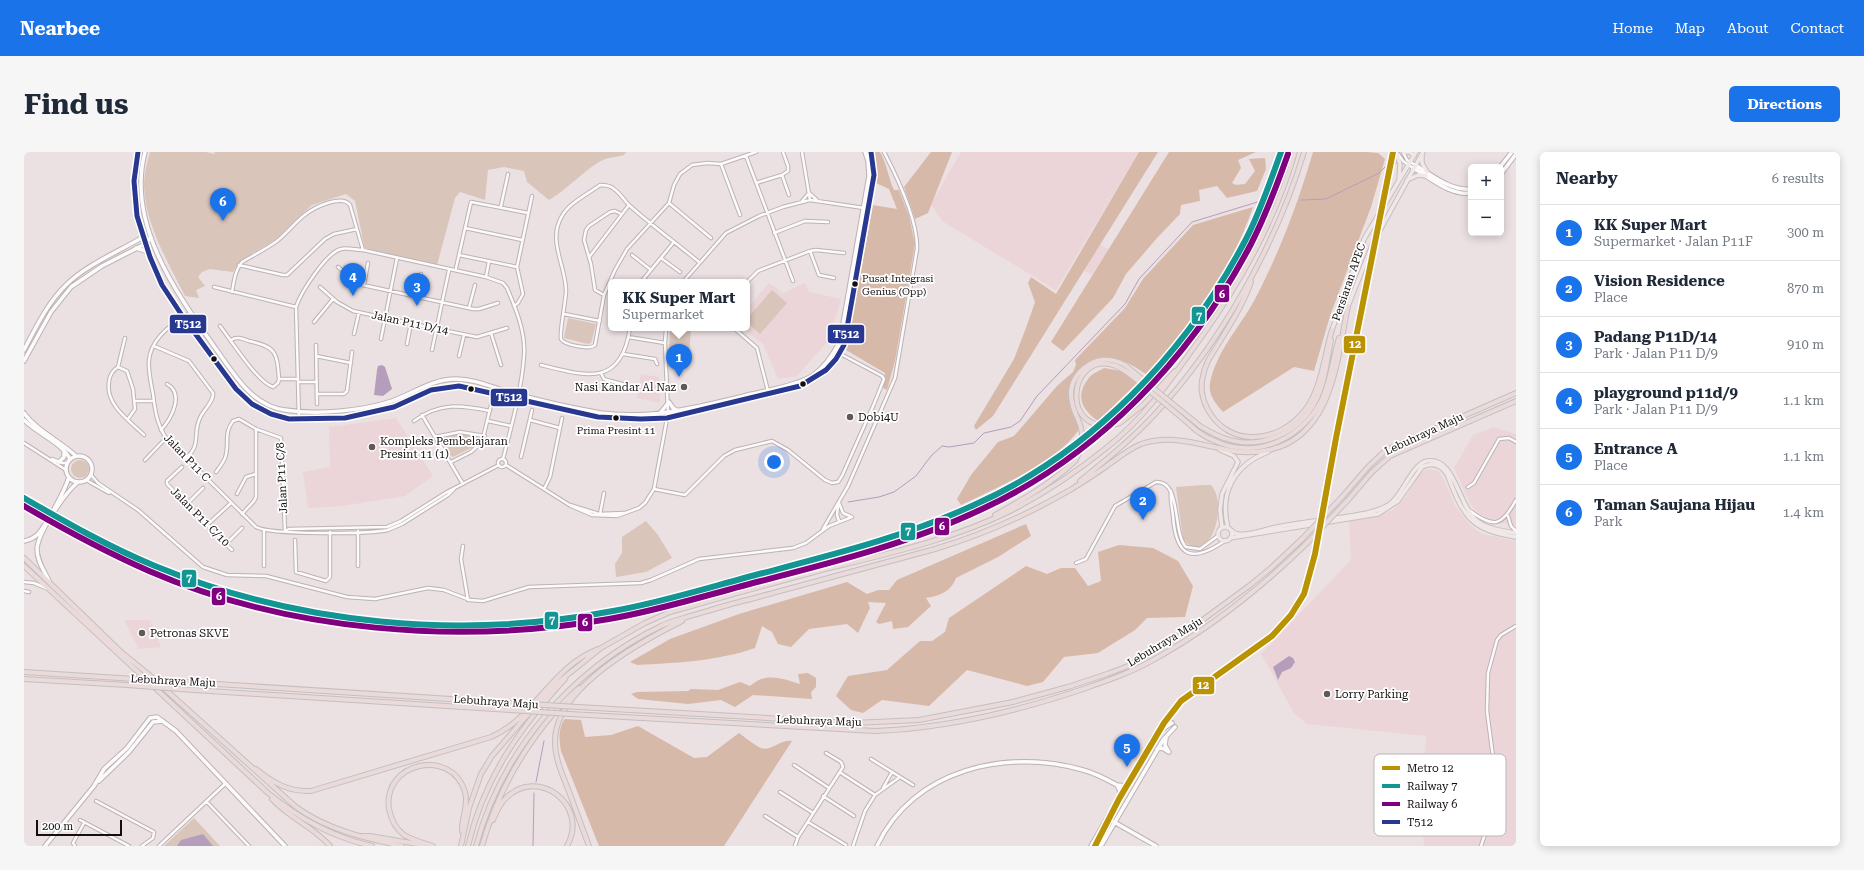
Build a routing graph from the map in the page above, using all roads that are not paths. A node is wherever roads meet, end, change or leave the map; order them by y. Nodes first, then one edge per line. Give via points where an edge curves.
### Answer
1 (138, 152) edge
2 (145, 152) edge
3 (756, 152) edge
4 (783, 152) edge
5 (802, 152) edge
6 (865, 152) edge
7 (871, 152) edge
8 (884, 152) edge
9 (1295, 152) edge
10 (1304, 152) edge
11 (1397, 152) edge
12 (1404, 152) edge
13 (1416, 152) edge
14 (1512, 152) edge
15 (1423, 153) edge
16 (1516, 154) edge
17 (746, 156) junction
18 (1414, 156) junction
19 (721, 164) junction
20 (1409, 164) junction
21 (1502, 164) edge
22 (1414, 166) junction
23 (1504, 170) edge
24 (508, 174) dead end
25 (1427, 174) junction
26 (782, 175) junction
27 (1406, 180) junction
28 (1399, 181) junction
29 (756, 183) junction
30 (1468, 190) edge
31 (809, 193) junction
32 (1468, 193) edge
33 (789, 195) dead end
34 (532, 196) dead end
35 (810, 200) junction
36 (818, 200) junction
37 (802, 201) junction
38 (669, 203) junction
39 (629, 205) junction
40 (501, 206) junction
41 (865, 208) junction
42 (528, 213) junction
43 (767, 213) junction
44 (621, 214) junction
45 (740, 215) dead end
46 (828, 222) dead end
47 (651, 223) junction
48 (465, 228) junction
49 (140, 229) junction
50 (357, 229) junction
51 (774, 233) junction
52 (143, 237) junction
53 (151, 237) junction
54 (711, 238) dead end
55 (522, 240) junction
56 (134, 242) junction
57 (674, 242) junction
58 (145, 244) junction
59 (135, 248) junction
60 (363, 250) junction
61 (810, 251) junction
62 (148, 252) junction
63 (844, 253) dead end
64 (459, 255) junction
65 (632, 255) dead end
66 (589, 256) junction
67 (397, 258) junction
68 (661, 258) junction
69 (785, 260) junction
70 (489, 262) junction
71 (699, 262) junction
72 (368, 263) dead end
73 (239, 266) junction
74 (338, 267) dead end
75 (517, 267) junction
76 (456, 268) dead end
77 (449, 270) junction
78 (651, 270) junction
79 (680, 272) dead end
80 (421, 274) dead end
81 (1254, 274) junction
82 (486, 277) junction
83 (644, 278) edge
84 (834, 278) dead end
85 (611, 279) edge
86 (685, 279) edge
87 (750, 279) edge
88 (793, 280) dead end
89 (364, 285) junction
90 (475, 285) dead end
91 (608, 286) edge
92 (214, 287) dead end
93 (320, 287) dead end
94 (390, 291) junction
95 (232, 292) junction
96 (604, 295) junction
97 (416, 297) junction
98 (334, 299) junction
99 (442, 302) junction
100 (498, 303) dead end
101 (296, 306) junction
102 (514, 306) junction
103 (1348, 306) junction
104 (470, 308) junction
105 (359, 312) junction
106 (190, 313) junction
107 (564, 314) junction
108 (183, 317) junction
109 (386, 317) junction
110 (600, 321) junction
111 (314, 322) dead end
112 (411, 323) junction
113 (220, 326) dead end
114 (507, 328) dead end
115 (437, 329) junction
116 (1332, 330) junction
117 (629, 331) edge
118 (666, 331) edge
119 (737, 331) edge
120 (491, 333) junction
121 (354, 334) dead end
122 (464, 334) junction
123 (628, 337) junction
124 (125, 338) dead end
125 (381, 339) dead end
126 (231, 340) junction
127 (665, 343) junction
128 (407, 344) dead end
129 (316, 345) dead end
130 (1196, 345) junction
131 (154, 346) junction
132 (24, 350) edge
133 (432, 350) dead end
134 (836, 350) junction
135 (352, 352) dead end
136 (840, 353) junction
137 (623, 354) junction
138 (316, 356) junction
139 (459, 356) dead end
140 (24, 361) edge
141 (351, 363) junction
142 (656, 364) dead end
143 (501, 365) dead end
144 (541, 365) dead end
145 (118, 367) junction
146 (600, 373) junction
147 (298, 378) junction
148 (279, 379) junction
149 (298, 382) junction
150 (316, 382) junction
151 (167, 384) dead end
152 (637, 388) dead end
153 (769, 392) junction
154 (1516, 393) edge
155 (317, 394) junction
156 (517, 396) junction
157 (136, 401) junction
158 (154, 401) junction
159 (492, 401) dead end
160 (1516, 401) edge
161 (668, 402) junction
162 (317, 404) dead end
163 (532, 410) dead end
164 (299, 411) junction
165 (490, 411) junction
166 (678, 411) junction
167 (24, 413) edge
168 (668, 413) junction
169 (659, 414) junction
170 (422, 415) junction
171 (562, 418) dead end
172 (667, 418) junction
173 (128, 419) junction
174 (299, 419) junction
175 (24, 420) edge
176 (530, 420) junction
177 (414, 421) dead end
178 (488, 421) junction
179 (511, 426) junction
180 (560, 428) junction
181 (256, 429) junction
182 (161, 430) junction
183 (144, 434) dead end
184 (485, 436) junction
185 (435, 437) junction
186 (166, 438) junction
187 (1516, 442) edge
188 (24, 443) edge
189 (1212, 447) junction
190 (1278, 448) junction
191 (64, 450) junction
192 (76, 456) junction
193 (48, 457) junction
194 (521, 457) dead end
195 (186, 458) junction
196 (503, 459) junction
197 (145, 460) dead end
198 (69, 461) junction
199 (59, 462) junction
200 (451, 462) junction
201 (499, 465) junction
202 (506, 465) junction
203 (182, 467) dead end
204 (66, 470) junction
205 (216, 472) dead end
206 (256, 474) junction
207 (91, 475) junction
208 (69, 477) junction
209 (86, 480) junction
210 (78, 482) junction
211 (463, 484) junction
212 (203, 488) dead end
213 (1468, 488) dead end
214 (454, 489) junction
215 (544, 489) junction
216 (654, 489) junction
217 (1069, 490) junction
218 (1171, 492) junction
219 (604, 493) dead end
220 (237, 494) dead end
221 (115, 496) junction
222 (61, 497) junction
223 (1516, 500) edge
224 (231, 502) junction
225 (839, 503) junction
226 (186, 504) junction
227 (570, 505) junction
228 (1464, 506) junction
229 (624, 513) junction
230 (242, 514) junction
231 (600, 514) junction
232 (1508, 516) junction
233 (839, 522) junction
234 (207, 525) junction
235 (976, 525) junction
236 (242, 528) dead end
237 (1222, 528) junction
238 (1229, 529) junction
239 (264, 530) junction
240 (822, 530) junction
241 (42, 531) junction
242 (285, 531) junction
243 (358, 531) junction
244 (330, 532) junction
245 (1516, 532) edge
246 (1219, 536) junction
247 (1516, 537) edge
248 (1230, 538) junction
249 (295, 540) dead end
250 (1226, 540) junction
251 (24, 541) edge
252 (226, 544) junction
253 (463, 546) dead end
254 (232, 550) dead end
255 (24, 558) edge
256 (1076, 563) dead end
257 (24, 566) edge
258 (264, 566) dead end
259 (358, 566) dead end
260 (49, 581) junction
261 (24, 582) edge
262 (48, 589) junction
263 (24, 592) edge
264 (29, 592) dead end
265 (468, 600) junction
266 (695, 615) junction
267 (1516, 626) edge
268 (601, 648) junction
269 (573, 671) junction
270 (24, 672) edge
271 (594, 677) junction
272 (24, 679) edge
273 (164, 722) junction
274 (1166, 737) junction
275 (141, 738) junction
276 (134, 739) junction
277 (1157, 749) junction
278 (826, 753) dead end
279 (1493, 754) edge
280 (116, 758) junction
281 (871, 759) dead end
282 (247, 764) junction
283 (794, 765) dead end
284 (110, 770) junction
285 (102, 772) junction
286 (892, 772) junction
287 (840, 773) junction
288 (900, 777) junction
289 (226, 783) junction
290 (913, 784) dead end
291 (1117, 785) junction
292 (94, 786) junction
293 (1126, 786) junction
294 (829, 788) junction
295 (882, 790) junction
296 (780, 792) dead end
297 (268, 793) junction
298 (1121, 793) junction
299 (875, 795) junction
300 (823, 796) junction
301 (96, 801) dead end
302 (206, 802) junction
303 (813, 813) junction
304 (765, 816) dead end
305 (854, 816) dead end
306 (80, 820) dead end
307 (808, 822) junction
308 (1114, 822) junction
309 (84, 823) junction
310 (486, 835) junction
311 (358, 836) junction
312 (1484, 836) edge
313 (798, 837) junction
314 (462, 838) junction
315 (74, 844) edge
316 (846, 845) edge
317 (46, 846) edge
318 (129, 846) edge
319 (142, 846) edge
320 (159, 846) edge
321 (249, 846) edge
322 (285, 846) edge
323 (330, 846) edge
324 (370, 846) edge
325 (402, 846) edge
326 (429, 846) edge
327 (433, 846) edge
328 (461, 846) edge
329 (468, 846) edge
330 (476, 846) edge
331 (482, 846) edge
332 (567, 846) edge
333 (589, 846) edge
334 (795, 846) edge
335 (853, 846) edge
336 (877, 846) edge
337 (1091, 846) edge
338 (1101, 846) edge
339 (1156, 846) edge
340 (1481, 846) edge

1 - 49 main road via 134,187
2 - 53 main road via 141,194
3 - 17 street
4 - 26 street via 789,169
5 - 31 street
6 - 41 main road via 869,176
7 - 41 main road via 874,175
8 - 225 street via 913,222 917,249 895,378
9 - 130 highway via 1281,194 1248,267
10 - 81 highway via 1274,234
11 - 20 street via 1403,161
11 - 28 main road via 1400,164
12 - 18 main road via 1410,152
12 - 20 street
13 - 18 main road, Persiaran APEC
14 - 21 main road
15 - 22 main road, Persiaran APEC
15 - 25 main road via 1422,163
16 - 23 main road
17 - 19 street
17 - 29 street
18 - 20 main road, Persiaran APEC
19 - 38 street via 698,164 686,169 677,178
19 - 45 street
20 - 22 street
20 - 28 main road, Persiaran APEC
22 - 25 main road
22 - 27 main road, Persiaran APEC
24 - 40 street
25 - 27 main road
25 - 30 main road via 1452,187
25 - 32 main road via 1454,192
26 - 29 street
26 - 33 street
27 - 103 main road, Persiaran APEC via 1373,243
28 - 116 main road, Persiaran APEC via 1364,239
29 - 43 street
31 - 35 street
31 - 36 street
31 - 37 street
34 - 42 street
35 - 36 street
35 - 37 street
36 - 41 street
37 - 43 street
38 - 47 street
38 - 54 street
39 - 44 street
39 - 47 street
39 - 107 street via 613,188 600,185 571,206 562,216 556,239 566,284
40 - 42 street
40 - 48 street via 474,201 470,204
41 - 134 main road via 840,341
41 - 136 main road via 844,345
42 - 55 street
43 - 51 street
43 - 71 street via 726,232
44 - 66 street
44 - 66 street via 610,212 586,230 584,240
46 - 51 street via 805,221
47 - 57 street
47 - 85 street via 627,250
48 - 55 street
48 - 64 street
49 - 52 main road
49 - 56 main road
50 - 60 street
50 - 73 street via 334,234 325,239 287,274
50 - 73 street via 350,205 341,199 306,214 277,241
51 - 69 street
52 - 53 main road
52 - 56 main road
52 - 58 main road
53 - 58 main road
53 - 106 main road via 171,282
55 - 75 street
56 - 132 main road via 67,284 47,309
57 - 68 street
57 - 71 street
58 - 59 main road
58 - 62 main road
59 - 62 main road
59 - 140 main road via 70,288 51,312
60 - 67 street
60 - 101 street via 342,248 335,252 311,279
61 - 63 street
61 - 69 street
61 - 84 street via 819,275
62 - 108 main road via 162,285
64 - 70 street
64 - 76 street
65 - 78 street
66 - 96 street via 595,290
67 - 77 street
67 - 94 street
68 - 78 street
68 - 79 street
69 - 87 street via 758,271
69 - 88 street
70 - 75 street
70 - 82 street
71 - 86 street
72 - 89 street
73 - 95 street
74 - 89 street via 354,282
75 - 102 street via 524,294
77 - 82 street
77 - 99 street
78 - 83 street
80 - 97 street
81 - 116 highway via 1247,295 1202,376 1204,403 1217,423 1230,432 1254,438 1277,432 1291,423 1312,399
81 - 217 highway via 1180,385 1134,435
82 - 102 street via 502,283 507,288
89 - 94 street
90 - 104 street
91 - 96 street
92 - 95 street
93 - 98 street, Jalan P11 D/14
94 - 97 street
94 - 109 street
95 - 101 street
96 - 110 street
97 - 99 street
98 - 105 street, Jalan P11 D/14 via 345,308
98 - 111 street
99 - 104 street
99 - 115 street
100 - 104 street via 479,309
101 - 147 street
102 - 156 street via 522,331 524,356
103 - 130 highway, bridge via 1323,396 1313,415 1294,434 1276,443 1256,448 1235,447 1213,441 1197,431 1125,370 1108,364 1089,369 1077,383 1077,406 1088,420 1099,425 1110,426 1126,420 1161,388
103 - 190 highway via 1330,389 1321,411 1307,429
105 - 109 street, Jalan P11 D/14
105 - 121 street
106 - 108 street, Jalan P11 C
106 - 164 main road via 253,395 277,409
107 - 110 street
107 - 110 street via 561,340 588,348 596,343
108 - 131 street, Jalan P11 C via 160,335
108 - 174 main road via 246,399 271,414
109 - 112 street, Jalan P11 D/14
109 - 125 street
112 - 115 street, Jalan P11 D/14
112 - 128 street
113 - 126 street
114 - 120 street, Jalan P11 D/14
115 - 122 street, Jalan P11 D/14
115 - 133 street
116 - 235 highway, bridge via 1324,376 1316,401 1308,413 1291,429 1270,440 1237,442 1216,435 1200,426 1125,365 1109,359 1100,359 1084,367 1073,380 1071,402 1082,429 1082,443 1075,460 1064,471 1023,500
117 - 123 street
118 - 127 street
119 - 153 street via 757,348
120 - 122 street, Jalan P11 D/14 via 477,336
120 - 143 street
122 - 139 street
123 - 127 street
123 - 137 street
124 - 145 street
126 - 148 street via 238,338 269,347 278,360
126 - 148 street via 263,381 273,387 278,384
127 - 161 street
129 - 138 street
130 - 235 highway via 1164,391 1107,448 1045,492
131 - 158 street, Jalan P11 C via 149,360
131 - 195 street via 190,361 213,393 212,400 200,418 194,450
134 - 136 street
134 - 153 main road via 825,365 812,376
135 - 141 street
136 - 153 main road via 826,371 814,380
136 - 216 street via 884,377 850,462 838,482 825,480 788,450 772,441 735,450 724,456 685,495
137 - 142 street via 655,359
137 - 146 street via 612,367
138 - 141 street
138 - 150 street
141 - 155 street via 346,393
144 - 146 street via 578,374
145 - 157 street via 129,374
145 - 173 street via 111,375 108,390 114,404
146 - 152 street via 604,379
147 - 148 street
147 - 149 street
149 - 150 street
149 - 164 street
150 - 155 street
151 - 182 street via 174,389 176,401 169,420
153 - 166 main road
153 - 172 main road
154 - 270 highway, Lebuhraya Maju, bridge via 1386,450 1271,568 1193,627 1150,654 1128,666 1068,687 1013,702 919,720 853,723
155 - 162 street
156 - 164 main road via 475,382 450,379 430,383 397,399 374,406 347,410
156 - 169 main road via 599,412 642,416
156 - 172 main road via 598,417
156 - 174 main road via 448,386 372,413 346,418
156 - 179 street
157 - 158 street
157 - 173 street via 134,412
158 - 182 street, Jalan P11 C
159 - 165 street
160 - 272 highway, Lebuhraya Maju, bridge via 1390,456 1276,573 1198,632 1153,660 1130,672 1070,693 920,728 875,731
161 - 166 main road
161 - 168 street
161 - 169 main road
163 - 176 street
164 - 174 street
165 - 170 street via 460,405 432,410
165 - 178 street
166 - 168 main road
167 - 192 main road
168 - 169 main road
168 - 172 street
170 - 177 street
170 - 185 street
171 - 180 street
172 - 216 street
173 - 183 street
175 - 191 main road
176 - 180 street
176 - 194 street
178 - 179 street
178 - 184 street
179 - 196 street
180 - 215 street via 550,478
181 - 205 street, Jalan P11 C/8 via 239,419 233,420 227,431 224,459
181 - 206 street
181 - 242 street, Jalan P11 C/8 via 282,440
182 - 186 street, Jalan P11 C
184 - 185 street via 460,432
184 - 200 street via 479,447
185 - 200 street
186 - 195 street, Jalan P11 C
186 - 197 street
187 - 213 street via 1509,438 1499,439 1474,483
188 - 193 street
189 - 190 highway via 1256,453
189 - 217 highway via 1175,439 1141,445
189 - 237 main road via 1231,454 1238,462 1222,494
190 - 238 main road via 1250,460 1230,483 1224,510
191 - 198 main road
191 - 199 main road via 64,457
192 - 198 main road
192 - 207 main road via 84,456 90,461
193 - 199 street
193 - 204 street
195 - 224 street, Jalan P11 C
196 - 201 street via 499,460
196 - 202 street
198 - 199 street
198 - 204 main road
200 - 211 street
201 - 202 street
201 - 211 street, Jalan P11 C
202 - 215 street
203 - 226 street, Jalan P11 C/10 via 167,484
204 - 208 main road
206 - 220 street via 246,477
206 - 230 street via 255,499
207 - 209 main road
207 - 221 street
208 - 210 main road
208 - 222 main road
209 - 210 main road
209 - 221 street
210 - 222 main road
211 - 214 street, Jalan P11 C
212 - 226 street
214 - 242 street, Jalan P11 C via 387,527
214 - 243 street, Jalan P11 C via 392,529
215 - 227 street
216 - 229 street via 642,505
217 - 266 highway via 1018,517 951,544
218 - 246 street via 1181,539 1186,547 1200,549
218 - 250 street via 1175,536 1180,548 1198,555 1210,552
218 - 256 street via 1162,482 1156,482 1118,503 1086,559
219 - 231 street
221 - 265 street via 138,510 194,561 214,572 266,576 347,598 375,599 428,588 444,590
222 - 241 main road
223 - 232 street
224 - 230 street, Jalan P11 C
224 - 234 street
225 - 233 street
225 - 233 street via 843,514 852,517
225 - 240 street
226 - 234 street, Jalan P11 C/10
227 - 229 street via 599,516 617,516
227 - 231 street
228 - 232 street via 1491,523 1500,522
228 - 238 main road via 1447,468 1435,461 1427,461 1415,469 1396,498 1376,511 1244,534
228 - 245 main road via 1472,516 1490,528
229 - 231 street
230 - 239 street, Jalan P11 C via 252,524
232 - 245 street
233 - 240 street
234 - 252 street, Jalan P11 C/10
235 - 268 highway via 925,542 670,612
236 - 252 street
237 - 238 main road
237 - 246 main road
238 - 248 main road via 1232,534
239 - 242 street, Jalan P11 C
239 - 258 street
240 - 265 street via 806,543 793,548 699,559 641,583 529,587 492,600
241 - 251 main road
241 - 260 main road via 38,543 38,560
242 - 244 street, Jalan P11 C
243 - 244 street, Jalan P11 C
243 - 259 street
244 - 249 street via 330,577 326,581 296,572
246 - 250 main road
247 - 248 main road via 1489,532 1471,520 1459,504 1444,470 1427,465 1422,467 1398,502 1378,514
248 - 250 main road
252 - 254 street, Jalan P11 C/10
253 - 265 street via 460,556
255 - 260 highway
257 - 262 highway
260 - 282 highway via 121,652
261 - 262 street
262 - 297 highway
263 - 264 street
266 - 271 highway via 628,651
266 - 330 highway via 663,625 638,638 586,674 559,699 528,738 505,775 492,799
267 - 279 street via 1497,640 1488,673 1487,711
268 - 269 highway
268 - 282 highway via 587,653 571,665 547,686 514,724 491,738 311,791 284,787
269 - 314 highway via 555,685 485,766 475,790
269 - 329 highway via 539,708 510,747 478,812
271 - 310 highway via 567,698 529,745 502,792
271 - 333 highway via 563,710 554,742 560,769
273 - 275 main road via 153,722
273 - 276 main road via 153,717
273 - 289 main road via 176,730
274 - 277 main road
274 - 277 main road via 1165,745 1169,752 1162,748
274 - 293 main road via 1174,728 1170,724 1153,738
275 - 276 main road
275 - 284 main road
276 - 280 main road
277 - 308 main road
278 - 287 street via 842,764
280 - 284 main road
280 - 285 main road
281 - 286 street
282 - 311 highway via 303,812 333,828
283 - 294 street
284 - 285 main road
284 - 292 main road
285 - 292 main road
286 - 288 street
286 - 295 street
287 - 294 street
287 - 299 street
288 - 290 street
288 - 295 street
289 - 302 street
289 - 322 main road
291 - 293 main road
291 - 298 main road
291 - 336 main road via 1084,770 1051,764 1016,763 973,768 949,776 926,789 894,820
292 - 317 main road
293 - 298 main road
294 - 300 street
295 - 299 street
296 - 303 street
297 - 323 highway via 282,809
297 - 324 highway via 318,828
298 - 337 main road
299 - 335 street via 861,817
300 - 303 street
300 - 305 street
301 - 319 street via 153,831 154,836
302 - 320 street
302 - 321 street
303 - 307 street
304 - 313 street
306 - 309 street
307 - 313 street
307 - 316 street
308 - 338 main road
308 - 339 main road
309 - 315 street
309 - 318 street
310 - 331 highway
310 - 332 highway via 498,808 506,798 523,788 541,787 558,795 569,809 573,828
311 - 325 highway
311 - 326 highway
312 - 340 street
313 - 334 street
314 - 327 highway via 465,793 460,781 445,768 436,765 417,766 406,771 395,782 389,797 390,813 395,825 404,834
314 - 328 highway

